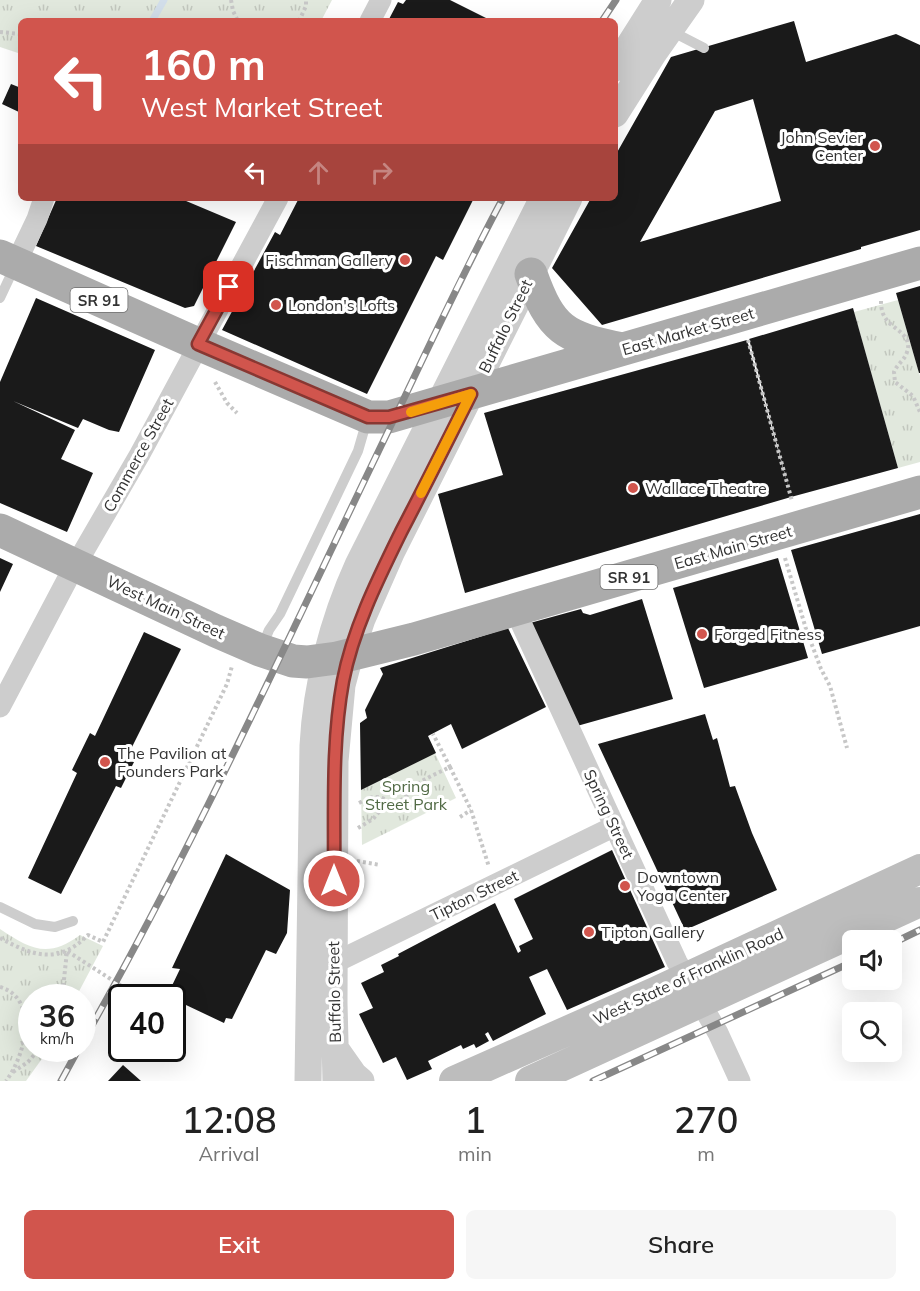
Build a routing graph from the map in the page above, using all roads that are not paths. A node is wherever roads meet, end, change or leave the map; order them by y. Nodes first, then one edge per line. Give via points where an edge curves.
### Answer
1 (381, 0) edge
2 (692, 0) edge
3 (372, 18) edge
4 (658, 20) edge
5 (704, 48) dead end
6 (618, 65) edge
7 (618, 107) edge
8 (43, 201) edge
9 (276, 201) edge
10 (542, 201) edge
11 (568, 201) edge
12 (8, 260) edge
13 (920, 263) edge
14 (531, 274) junction
15 (0, 298) edge
16 (198, 344) junction
17 (624, 349) junction
18 (456, 398) junction
19 (368, 417) junction
20 (920, 492) edge
21 (0, 530) edge
22 (76, 565) junction
23 (515, 610) junction
24 (248, 653) junction
25 (337, 657) junction
26 (0, 707) edge
27 (615, 826) junction
28 (920, 869) edge
29 (920, 902) edge
30 (0, 907) edge
31 (73, 921) dead end
32 (334, 963) junction
33 (693, 990) junction
34 (335, 1048) junction
35 (308, 1081) edge
36 (336, 1081) edge
37 (361, 1081) edge
38 (454, 1081) edge
39 (530, 1081) edge
40 (740, 1081) edge

1 - 3 street
2 - 4 street
4 - 5 lane
4 - 6 street
4 - 7 street
8 - 12 street via 37,219
9 - 16 street, Commerce Street
10 - 18 street, Buffalo Street
11 - 14 street, Buffalo Street
12 - 15 lane
12 - 16 main road, SR 91
13 - 17 main road, East Market Street / SR 91
14 - 17 main road via 545,308 558,326 586,341
14 - 18 street, Buffalo Street
16 - 19 main road, SR 91
16 - 22 street, Commerce Street
17 - 18 main road, East Market Street / SR 91
18 - 19 main road, SR 91 via 389,417
18 - 25 street, Buffalo Street via 362,619
19 - 24 lane via 358,451 280,614
20 - 23 main road, East Main Street / SR 91
21 - 22 main road, West Main Street / SR 91
22 - 24 main road, West Main Street / SR 91
22 - 26 street, Commerce Street
23 - 25 main road, East Main Street / SR 91
23 - 27 street, Spring Street
24 - 25 main road, West Main Street / SR 91 via 299,662
25 - 32 street, Buffalo Street via 343,678 335,761
25 - 35 street, Buffalo Street via 318,692 313,746
27 - 32 street, Tipton Street
27 - 33 street, Spring Street
28 - 33 main road, West State of Franklin Road
29 - 33 main road, West State of Franklin Road
30 - 31 lane via 35,924 55,927
32 - 34 street, Buffalo Street
33 - 38 main road, West State of Franklin Road
33 - 39 main road, West State of Franklin Road
33 - 40 street, Spring Street
34 - 36 street, Buffalo Street
34 - 37 street

